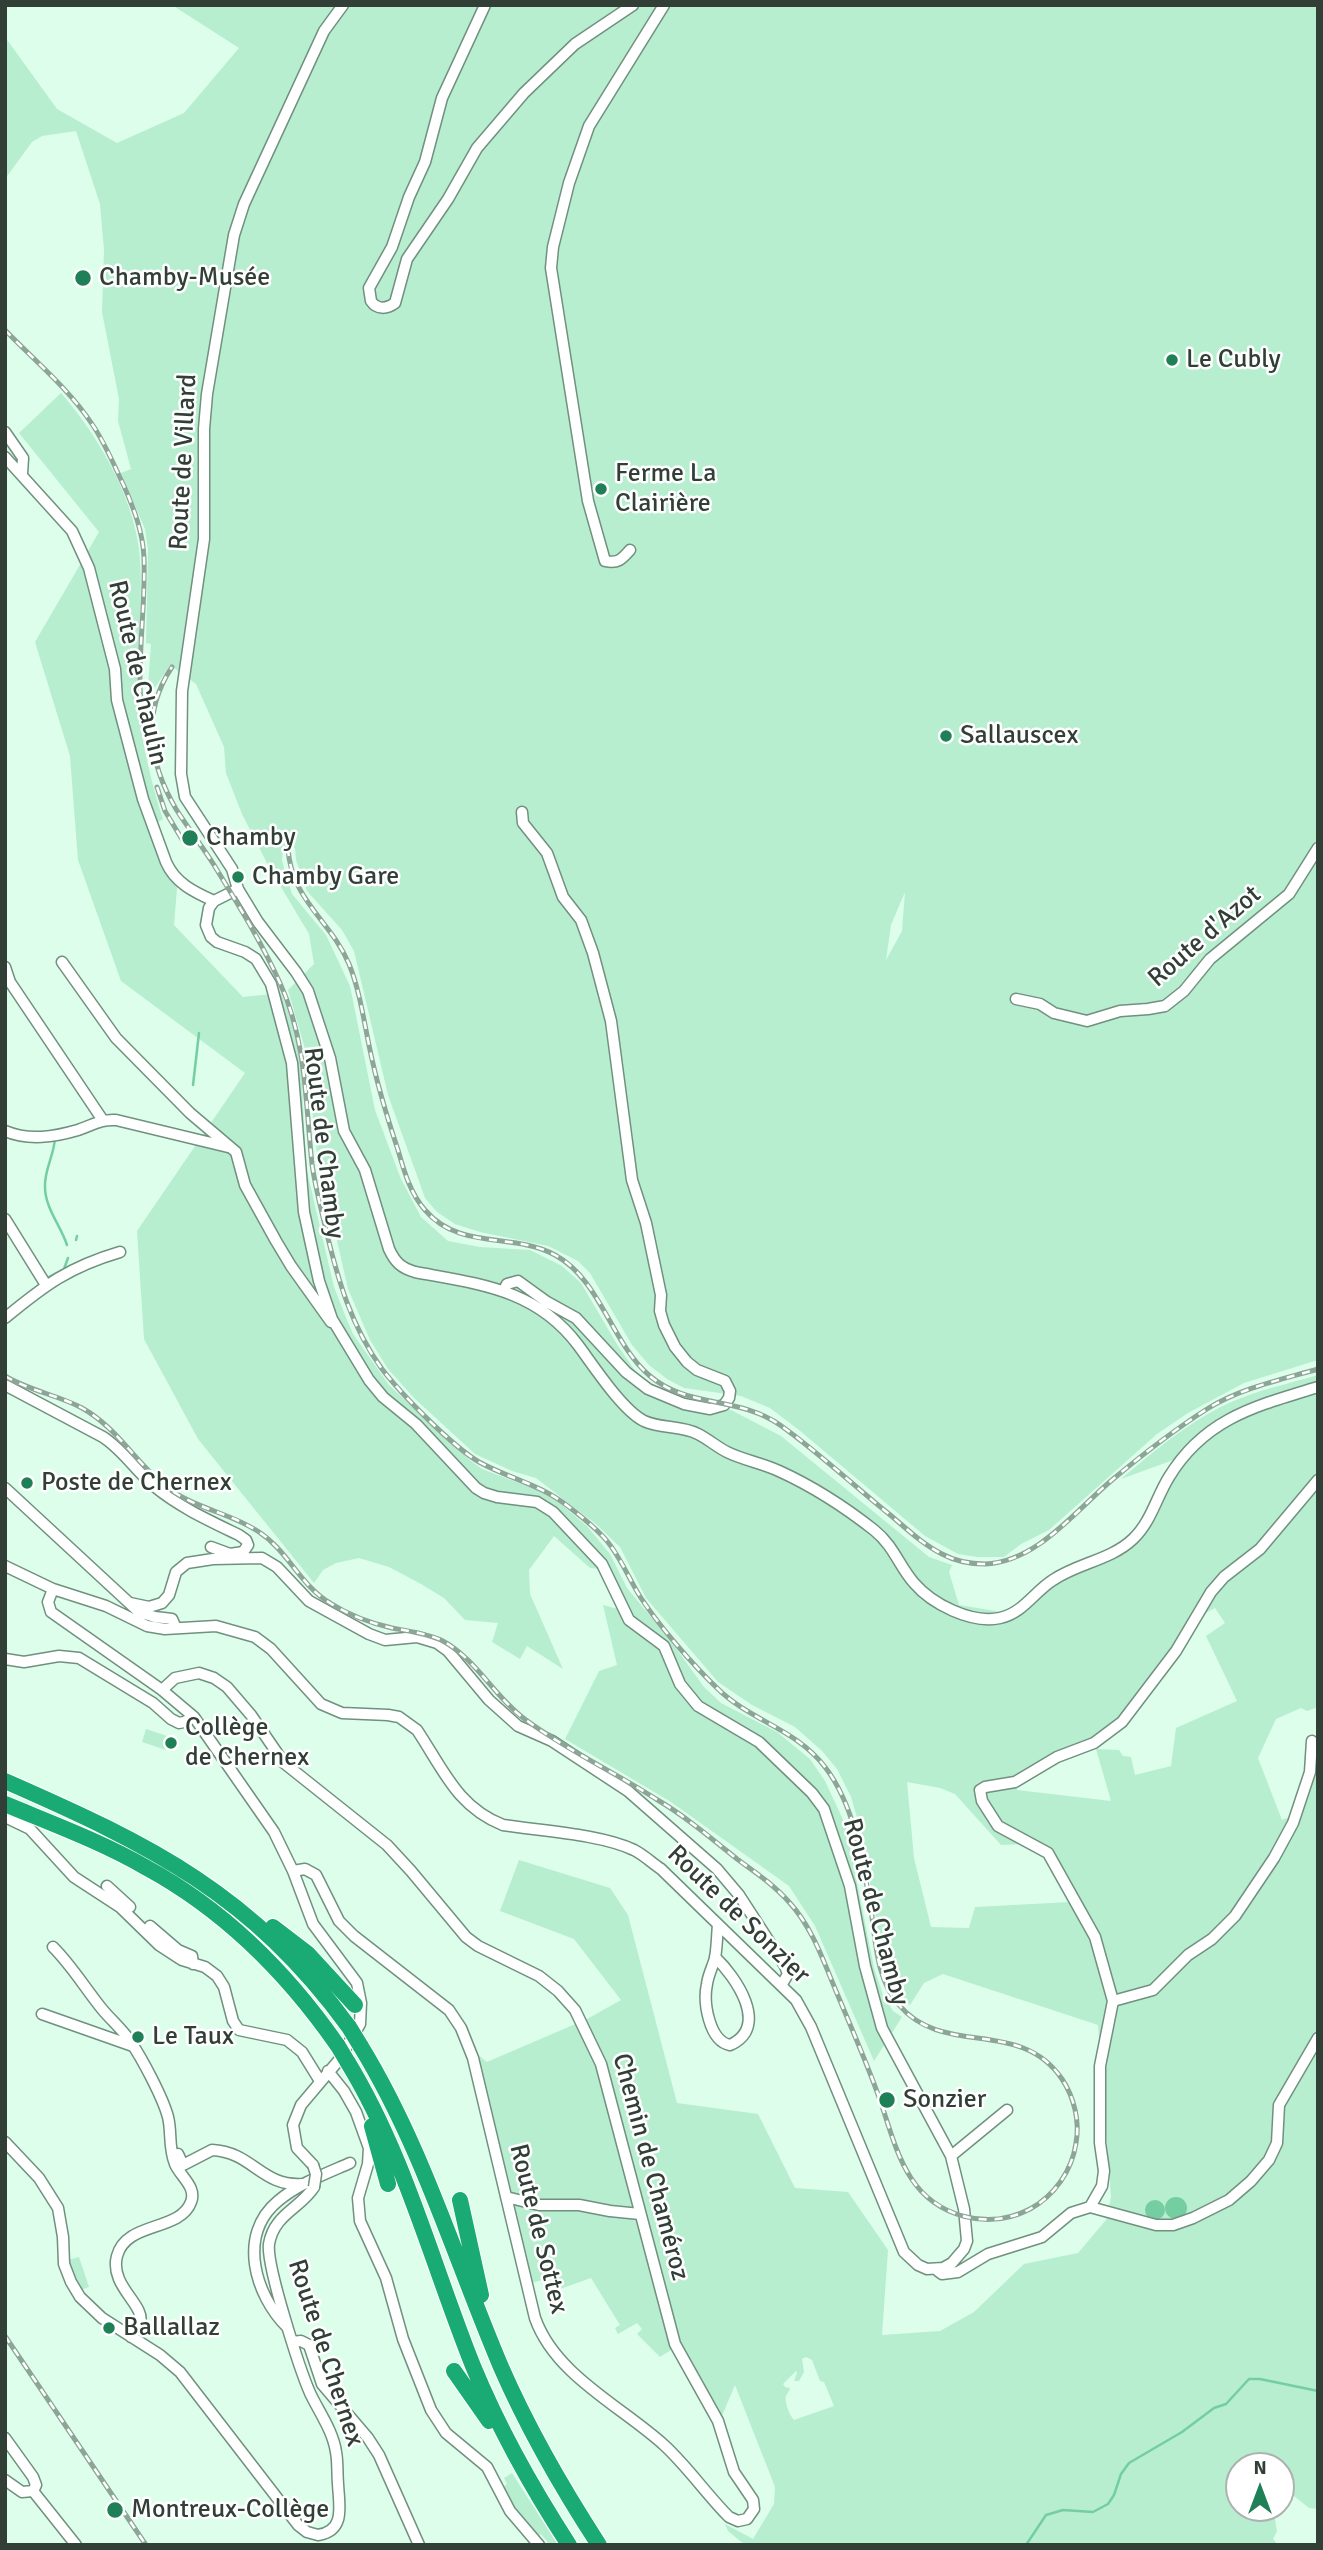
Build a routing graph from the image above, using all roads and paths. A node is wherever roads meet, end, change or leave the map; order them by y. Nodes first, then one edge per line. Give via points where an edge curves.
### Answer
1 (343, 5) edge
2 (485, 5) edge
3 (633, 5) edge
4 (664, 5) edge
5 (5, 432) edge
6 (5, 457) edge
7 (22, 474) junction
8 (630, 551) dead end
9 (522, 811) dead end
10 (1318, 848) edge
11 (238, 889) junction
12 (214, 901) junction
13 (62, 962) dead end
14 (5, 967) edge
15 (1016, 999) dead end
16 (190, 1113) junction
17 (102, 1119) junction
18 (5, 1130) edge
19 (191, 1138) junction
20 (230, 1148) junction
21 (5, 1219) edge
22 (120, 1252) dead end
23 (46, 1284) junction
24 (504, 1290) junction
25 (5, 1318) edge
26 (337, 1328) junction
27 (5, 1385) edge
28 (1318, 1387) edge
29 (1318, 1480) edge
30 (5, 1488) edge
31 (211, 1547) dead end
32 (247, 1548) junction
33 (262, 1558) junction
34 (5, 1566) edge
35 (53, 1589) junction
36 (130, 1603) junction
37 (176, 1628) junction
38 (5, 1659) edge
39 (162, 1689) junction
40 (194, 1717) junction
41 (1312, 1741) dead end
42 (5, 1781) edge
43 (5, 1804) edge
44 (5, 1817) edge
45 (293, 1871) junction
46 (107, 1886) dead end
47 (216, 1891) junction
48 (718, 1925) junction
49 (52, 1947) dead end
50 (715, 1957) junction
51 (193, 1964) junction
52 (782, 1984) junction
53 (1113, 2001) junction
54 (355, 2005) dead end
55 (42, 2014) dead end
56 (1318, 2038) edge
57 (133, 2046) junction
58 (344, 2058) junction
59 (328, 2071) junction
60 (320, 2081) junction
61 (1007, 2110) dead end
62 (169, 2141) junction
63 (5, 2142) edge
64 (953, 2160) junction
65 (350, 2163) dead end
66 (388, 2184) dead end
67 (310, 2185) junction
68 (506, 2197) junction
69 (460, 2200) dead end
70 (1090, 2207) junction
71 (640, 2214) junction
72 (936, 2270) junction
73 (289, 2329) junction
74 (131, 2337) junction
75 (292, 2342) junction
76 (492, 2346) junction
77 (454, 2371) dead end
78 (718, 2421) joint
79 (5, 2438) edge
80 (5, 2480) edge
81 (530, 2482) junction
82 (33, 2491) junction
83 (76, 2545) edge
84 (419, 2545) edge
85 (539, 2545) edge
86 (569, 2545) edge
87 (599, 2545) edge

1 - 11 street, Route de Villard via 324,31 240,215 209,380 204,539 182,691 181,774 184,797 232,869
2 - 3 street via 442,97 425,162 369,288 369,298 378,307 395,303 407,259 490,132 575,44
4 - 8 street via 589,126 569,183 551,268 589,501 605,561 621,561
5 - 7 street via 23,458
6 - 7 street, Route de Chaulin
7 - 12 street, Route de Chaulin via 72,531 89,568 133,763 171,872
9 - 24 street via 523,823 547,853 563,897 581,920 593,953 611,1021 632,1180 646,1223 664,1325 687,1362 725,1381 729,1398 724,1405 710,1409 648,1389 576,1318 518,1281
10 - 15 street, Route d'Azot via 1289,894 1210,959 1165,1006 1120,1011 1087,1021
11 - 12 street
11 - 24 street, Route de Villard via 308,991 330,1058 344,1130 365,1170 396,1261 415,1272
12 - 26 street, Route de Chamby via 206,919 211,937 256,959 267,973 280,1011 292,1063 304,1212 322,1289
13 - 16 street via 116,1038
14 - 17 street via 10,982
16 - 19 street
16 - 20 street
17 - 18 street via 57,1136 37,1138
17 - 19 street
19 - 20 street
20 - 26 street via 236,1152 245,1185 290,1266
21 - 23 street
22 - 23 street via 82,1264
23 - 25 street
24 - 28 street via 524,1298 560,1324 640,1418 699,1434 724,1451 799,1481 875,1530 928,1596 983,1619 1012,1614 1056,1578 1130,1542 1145,1525 1178,1463 1217,1425 1255,1406
26 - 64 street, Route de Chamby via 383,1397 416,1423 476,1488 490,1496 537,1502 553,1512 602,1564 629,1620 664,1646 680,1684 698,1706 759,1742 819,1802 850,1886 864,1966 882,2028
27 - 32 street via 103,1437 160,1491 243,1537
29 - 53 street via 1260,1549 1211,1592 1170,1659 1122,1722 1094,1743 1015,1782 980,1790 998,1826 1048,1853 1096,1937
30 - 36 street
31 - 32 street via 230,1553
32 - 33 street
33 - 36 street via 187,1563 176,1572 162,1603 149,1607
33 - 52 street via 309,1601 369,1634 388,1640 425,1635 448,1651 518,1726 552,1741 628,1791 717,1869 739,1895 785,1966 788,1973
34 - 35 street, Route de Sonzier
35 - 37 street, Route de Sonzier via 106,1606 147,1626
35 - 39 street via 48,1602 51,1612
36 - 37 street via 146,1615 173,1619
37 - 48 street, Route de Sonzier via 216,1626 255,1637 321,1704 342,1713 388,1714 408,1722 458,1794 479,1813 503,1825 603,1840 635,1851 661,1869
38 - 40 street via 79,1658 171,1719 184,1723
39 - 40 street
39 - 71 street, Chemin de Chaméroz via 176,1678 199,1673 228,1687 284,1763 387,1845 466,1937 558,1991 575,2010 601,2064
40 - 45 street via 270,1825
41 - 53 street via 1310,1772 1293,1823 1235,1916 1153,1990
42 - 47 highway via 159,1853
43 - 58 highway via 149,1869 227,1923 285,1979
44 - 51 street via 30,1829 74,1877 120,1907 159,1945
45 - 58 street via 313,1924 357,1983 362,2003 360,2024
45 - 68 street, Route de Sottex via 314,1873 340,1922 456,2018 473,2057
46 - 51 street via 178,1950 192,1956
47 - 54 highway via 295,1943
47 - 76 highway, bridge via 295,1960 360,2045 418,2157
48 - 50 street
48 - 52 street, Route de Sonzier
49 - 57 street
50 - 50 street via 706,1984 707,2011 717,2036 730,2045 748,2025 748,2012 737,1983
51 - 60 street via 217,1976 239,2030 287,2040 302,2052
52 - 72 street, Route de Sonzier via 811,2027 899,2244 918,2265
53 - 70 street via 1100,2066 1104,2171 1102,2186
55 - 57 street
56 - 70 street via 1279,2105 1274,2151 1258,2175 1237,2194 1173,2225 1156,2225
57 - 62 street via 169,2119
58 - 59 street
58 - 66 highway via 377,2139
58 - 81 highway via 378,2117 479,2379
59 - 60 street
59 - 85 street via 356,2112 369,2148 358,2198 360,2221 386,2278 431,2410 446,2433 487,2467 510,2511
60 - 67 street, bridge via 293,2125 297,2147 316,2174
61 - 64 street
62 - 67 street via 176,2143 183,2165 214,2150 241,2156 275,2181
62 - 74 street via 192,2198 183,2212 134,2234 120,2249 118,2277 140,2316
63 - 74 street via 39,2178 58,2208 64,2264 71,2282 93,2310
64 - 72 street via 967,2241 958,2258
65 - 67 street
67 - 73 street, Route de Chernex via 277,2224 268,2246
67 - 73 street via 269,2210 254,2248 253,2264 261,2286
68 - 71 street via 539,2205 579,2205
68 - 78 street, Route de Sottex via 535,2318 550,2348 663,2443 729,2517 743,2521 753,2511 753,2500 732,2468
69 - 76 highway
70 - 72 street via 1071,2213 1034,2241 988,2254 958,2272
71 - 78 street, Chemin de Chaméroz via 675,2344
73 - 75 street, Route de Chernex
74 - 75 street, Route de Chernex via 180,2372 298,2525 317,2535 331,2530 340,2516 336,2451
75 - 84 street via 309,2345 322,2384 379,2455
76 - 87 highway via 540,2447
77 - 81 highway
79 - 82 street via 33,2477
80 - 82 street via 22,2492
81 - 86 highway
82 - 83 street

